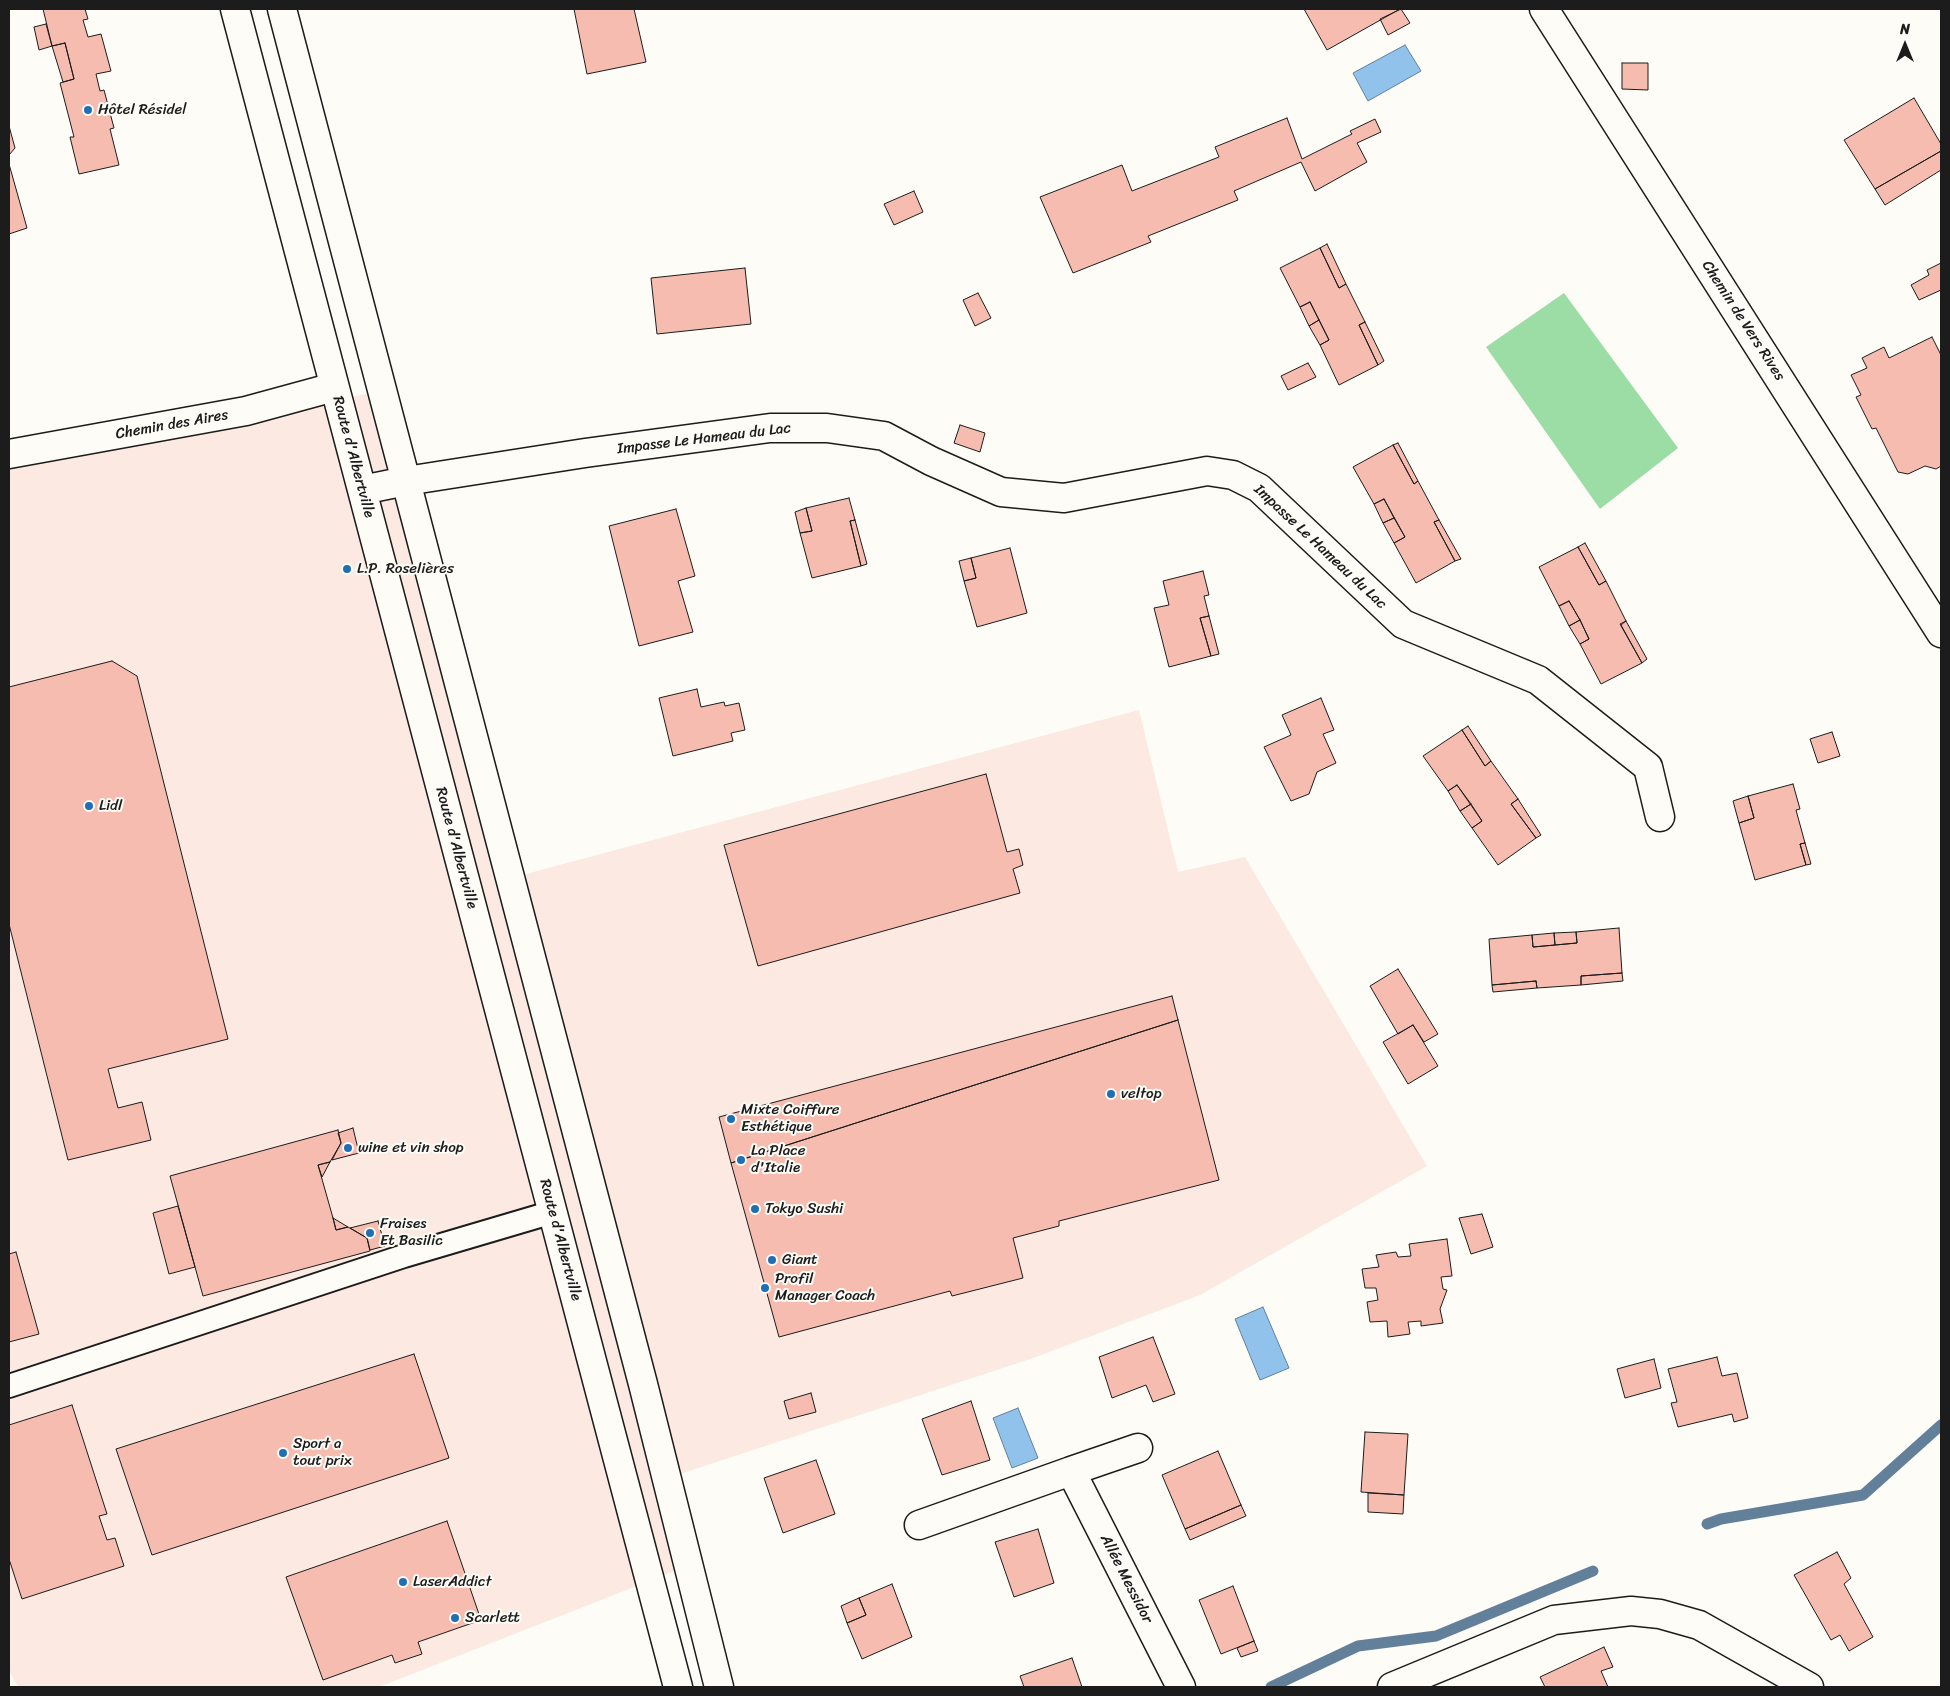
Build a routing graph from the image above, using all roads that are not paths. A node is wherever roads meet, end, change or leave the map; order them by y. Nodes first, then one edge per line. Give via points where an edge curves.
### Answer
1 (235, 9) edge
2 (282, 9) edge
3 (1544, 9) edge
4 (334, 387) junction
5 (9, 454) edge
6 (406, 481) junction
7 (362, 490) junction
8 (1941, 633) edge
9 (1660, 817) dead end
10 (553, 1212) junction
11 (9, 1386) edge
12 (1138, 1448) dead end
13 (1071, 1471) junction
14 (918, 1525) dead end
15 (1796, 1685) edge
16 (678, 1687) edge
17 (719, 1687) edge
18 (1182, 1687) edge
19 (1392, 1687) edge

1 - 4 main road, Route d'Albertville
2 - 6 main road
3 - 8 main road, Chemin de Vers Rives
4 - 5 main road, Chemin des Aires via 246,411
4 - 7 main road, Route d'Albertville
6 - 7 main road, Impasse Le Hameau du Lac
6 - 9 main road, Impasse Le Hameau du Lac via 751,431 818,428 884,436 1001,492 1064,498 1207,471 1233,475 1259,488 1403,624 1538,680 1648,767
6 - 17 main road
7 - 10 main road, Route d'Albertville
10 - 11 lane via 404,1256
10 - 16 main road, Route d'Albertville
12 - 13 main road
13 - 14 main road
13 - 18 main road, Allée Messidor
15 - 19 main road via 1699,1625 1660,1614 1631,1611 1554,1620

